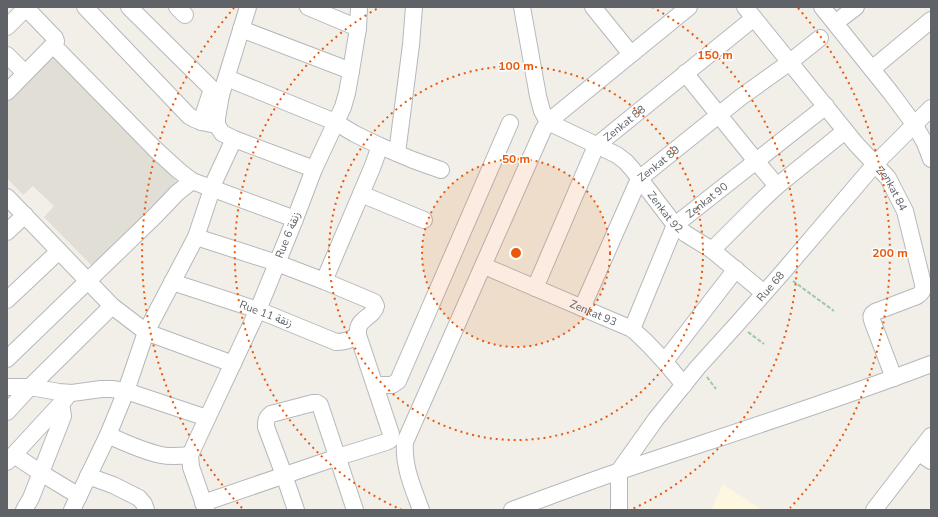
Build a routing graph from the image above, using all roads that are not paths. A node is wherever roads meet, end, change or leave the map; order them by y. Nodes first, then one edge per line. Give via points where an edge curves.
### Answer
1 (85, 7) edge
2 (129, 7) edge
3 (248, 7) edge
4 (308, 7) edge
5 (359, 7) edge
6 (414, 7) edge
7 (522, 7) edge
8 (593, 7) edge
9 (689, 7) edge
10 (822, 7) edge
11 (856, 7) edge
12 (26, 8) edge
13 (672, 12) edge
14 (749, 13) edge
15 (931, 20) edge
16 (835, 23) junction
17 (7, 27) edge
18 (358, 28) junction
19 (241, 29) junction
20 (820, 38) dead end
21 (54, 45) junction
22 (631, 54) junction
23 (7, 55) edge
24 (790, 62) junction
25 (872, 69) junction
26 (351, 71) junction
27 (25, 73) junction
28 (685, 73) junction
29 (227, 78) junction
30 (7, 92) edge
31 (217, 92) junction
32 (826, 106) junction
33 (931, 108) edge
34 (719, 115) junction
35 (335, 122) junction
36 (548, 122) junction
37 (510, 123) dead end
38 (209, 124) junction
39 (914, 124) junction
40 (846, 131) junction
41 (234, 139) junction
42 (380, 146) junction
43 (596, 146) junction
44 (397, 153) junction
45 (931, 159) edge
46 (756, 161) junction
47 (875, 164) junction
48 (314, 169) junction
49 (441, 170) dead end
50 (639, 179) junction
51 (192, 181) junction
52 (777, 186) junction
53 (212, 189) junction
54 (361, 194) junction
55 (7, 196) edge
56 (24, 215) junction
57 (295, 219) junction
58 (424, 220) dead end
59 (675, 225) junction
60 (7, 232) edge
61 (196, 238) junction
62 (58, 250) junction
63 (712, 250) junction
64 (277, 263) junction
65 (484, 266) junction
66 (736, 269) junction
67 (87, 281) junction
68 (324, 281) junction
69 (172, 282) junction
70 (535, 288) junction
71 (764, 293) junction
72 (926, 295) edge
73 (7, 300) edge
74 (112, 306) junction
75 (582, 308) junction
76 (258, 310) junction
77 (632, 329) junction
78 (146, 332) junction
79 (358, 336) junction
80 (7, 360) edge
81 (665, 361) junction
82 (233, 364) junction
83 (931, 364) edge
84 (894, 378) junction
85 (375, 385) junction
86 (684, 385) junction
87 (7, 387) edge
88 (30, 387) junction
89 (126, 391) junction
90 (66, 398) junction
91 (7, 412) edge
92 (207, 418) junction
93 (108, 435) junction
94 (931, 436) edge
95 (190, 455) junction
96 (338, 457) junction
97 (925, 457) edge
98 (10, 459) edge
99 (619, 471) junction
100 (41, 473) junction
101 (284, 475) junction
102 (88, 476) junction
103 (79, 496) junction
104 (204, 507) edge
105 (29, 508) edge
106 (144, 508) edge
107 (72, 510) edge
108 (296, 510) edge
109 (355, 510) edge
110 (421, 510) edge
111 (512, 510) edge
112 (619, 510) edge
113 (874, 510) edge

1 - 38 street via 190,116
2 - 31 street
3 - 19 street
4 - 18 street
5 - 18 street, Rue 6 زنقة
6 - 44 street
7 - 36 street via 538,96 542,112
8 - 22 street
9 - 13 street
10 - 16 street
11 - 16 street
12 - 17 street
12 - 21 street via 55,38
13 - 22 street
14 - 24 street, Zenkat 84
14 - 28 street, Zenkat 88 via 719,47
15 - 25 street
16 - 25 street
18 - 26 street, Rue 6 زنقة
19 - 26 street
19 - 29 street
20 - 24 street, Zenkat 89
21 - 27 street
21 - 51 street via 155,149
22 - 36 street
23 - 27 street
24 - 32 street, Zenkat 84
24 - 34 street, Zenkat 89
25 - 39 street
26 - 35 street, Rue 6 زنقة via 343,107
27 - 30 street
28 - 34 street
28 - 43 street, Zenkat 88
29 - 31 street
29 - 35 street
31 - 38 street via 217,118
32 - 40 street, Zenkat 84
32 - 46 street, Zenkat 90
33 - 39 street, Rue 68
34 - 46 street
34 - 50 street, Zenkat 89
35 - 42 street
35 - 48 street, Rue 6 زنقة
36 - 43 street, Zenkat 92
36 - 65 street
37 - 85 street via 398,381 392,385
38 - 41 street
39 - 45 street
39 - 47 street, Rue 68
40 - 47 street, Zenkat 84
40 - 52 street
41 - 48 street
41 - 53 street
42 - 44 street
42 - 54 street
43 - 50 street, Zenkat 92 via 617,155
43 - 70 street, Zenkat 88
44 - 49 street
46 - 52 street
46 - 59 street, Zenkat 90
47 - 71 street, Rue 68
47 - 72 street, Zenkat 84 via 888,178 905,211
48 - 57 street, Rue 6 زنقة
50 - 59 street, Zenkat 92
50 - 75 street, Zenkat 89
51 - 53 street
51 - 67 street
52 - 63 street
53 - 57 street
53 - 61 street
54 - 58 street
54 - 68 street
55 - 56 street
56 - 60 street
56 - 62 street
57 - 64 street, Rue 6 زنقة
59 - 63 street, Zenkat 92
59 - 77 street, Zenkat 90
61 - 64 street
61 - 69 street
62 - 67 street
62 - 73 street
63 - 66 street, Zenkat 92
64 - 68 street
64 - 76 street, Rue 6 زنقة
65 - 70 street, Zenkat 93
65 - 110 street via 405,442 404,453
66 - 71 street, Zenkat 92
66 - 81 street
67 - 74 street
67 - 80 street
68 - 79 street via 374,302 375,310 363,320 358,328
69 - 76 street, Rue 11 زنقة
69 - 78 street
70 - 75 street, Zenkat 93
71 - 86 street, Rue 68
72 - 84 street, Zenkat 84 via 875,312 871,316
74 - 78 street
74 - 88 street
75 - 77 street, Zenkat 93
76 - 79 street, Rue 11 زنقة via 336,342 344,342
76 - 82 street, Rue 6 زنقة
77 - 81 street, Zenkat 93
78 - 82 street
78 - 89 street
79 - 85 street
81 - 86 street, Zenkat 93
82 - 92 street, Rue 6 زنقة
83 - 84 street
84 - 99 street
85 - 96 street via 391,434 390,440
86 - 99 street, Rue 68
87 - 88 street
88 - 90 street via 59,392
88 - 91 street
89 - 90 street via 101,389
89 - 92 street
89 - 93 street
90 - 98 street
90 - 100 street via 63,416
92 - 95 street, Rue 6 زنقة
93 - 95 street via 162,455
93 - 102 street
94 - 97 street
95 - 104 street via 191,467
96 - 101 street
96 - 101 street via 320,405 317,403 271,414 267,417 266,427
96 - 109 street
97 - 113 street
98 - 100 street
99 - 111 street
99 - 112 street
100 - 103 street
100 - 105 street
101 - 104 street
101 - 108 street
102 - 103 street
102 - 106 street via 139,498
103 - 107 street

